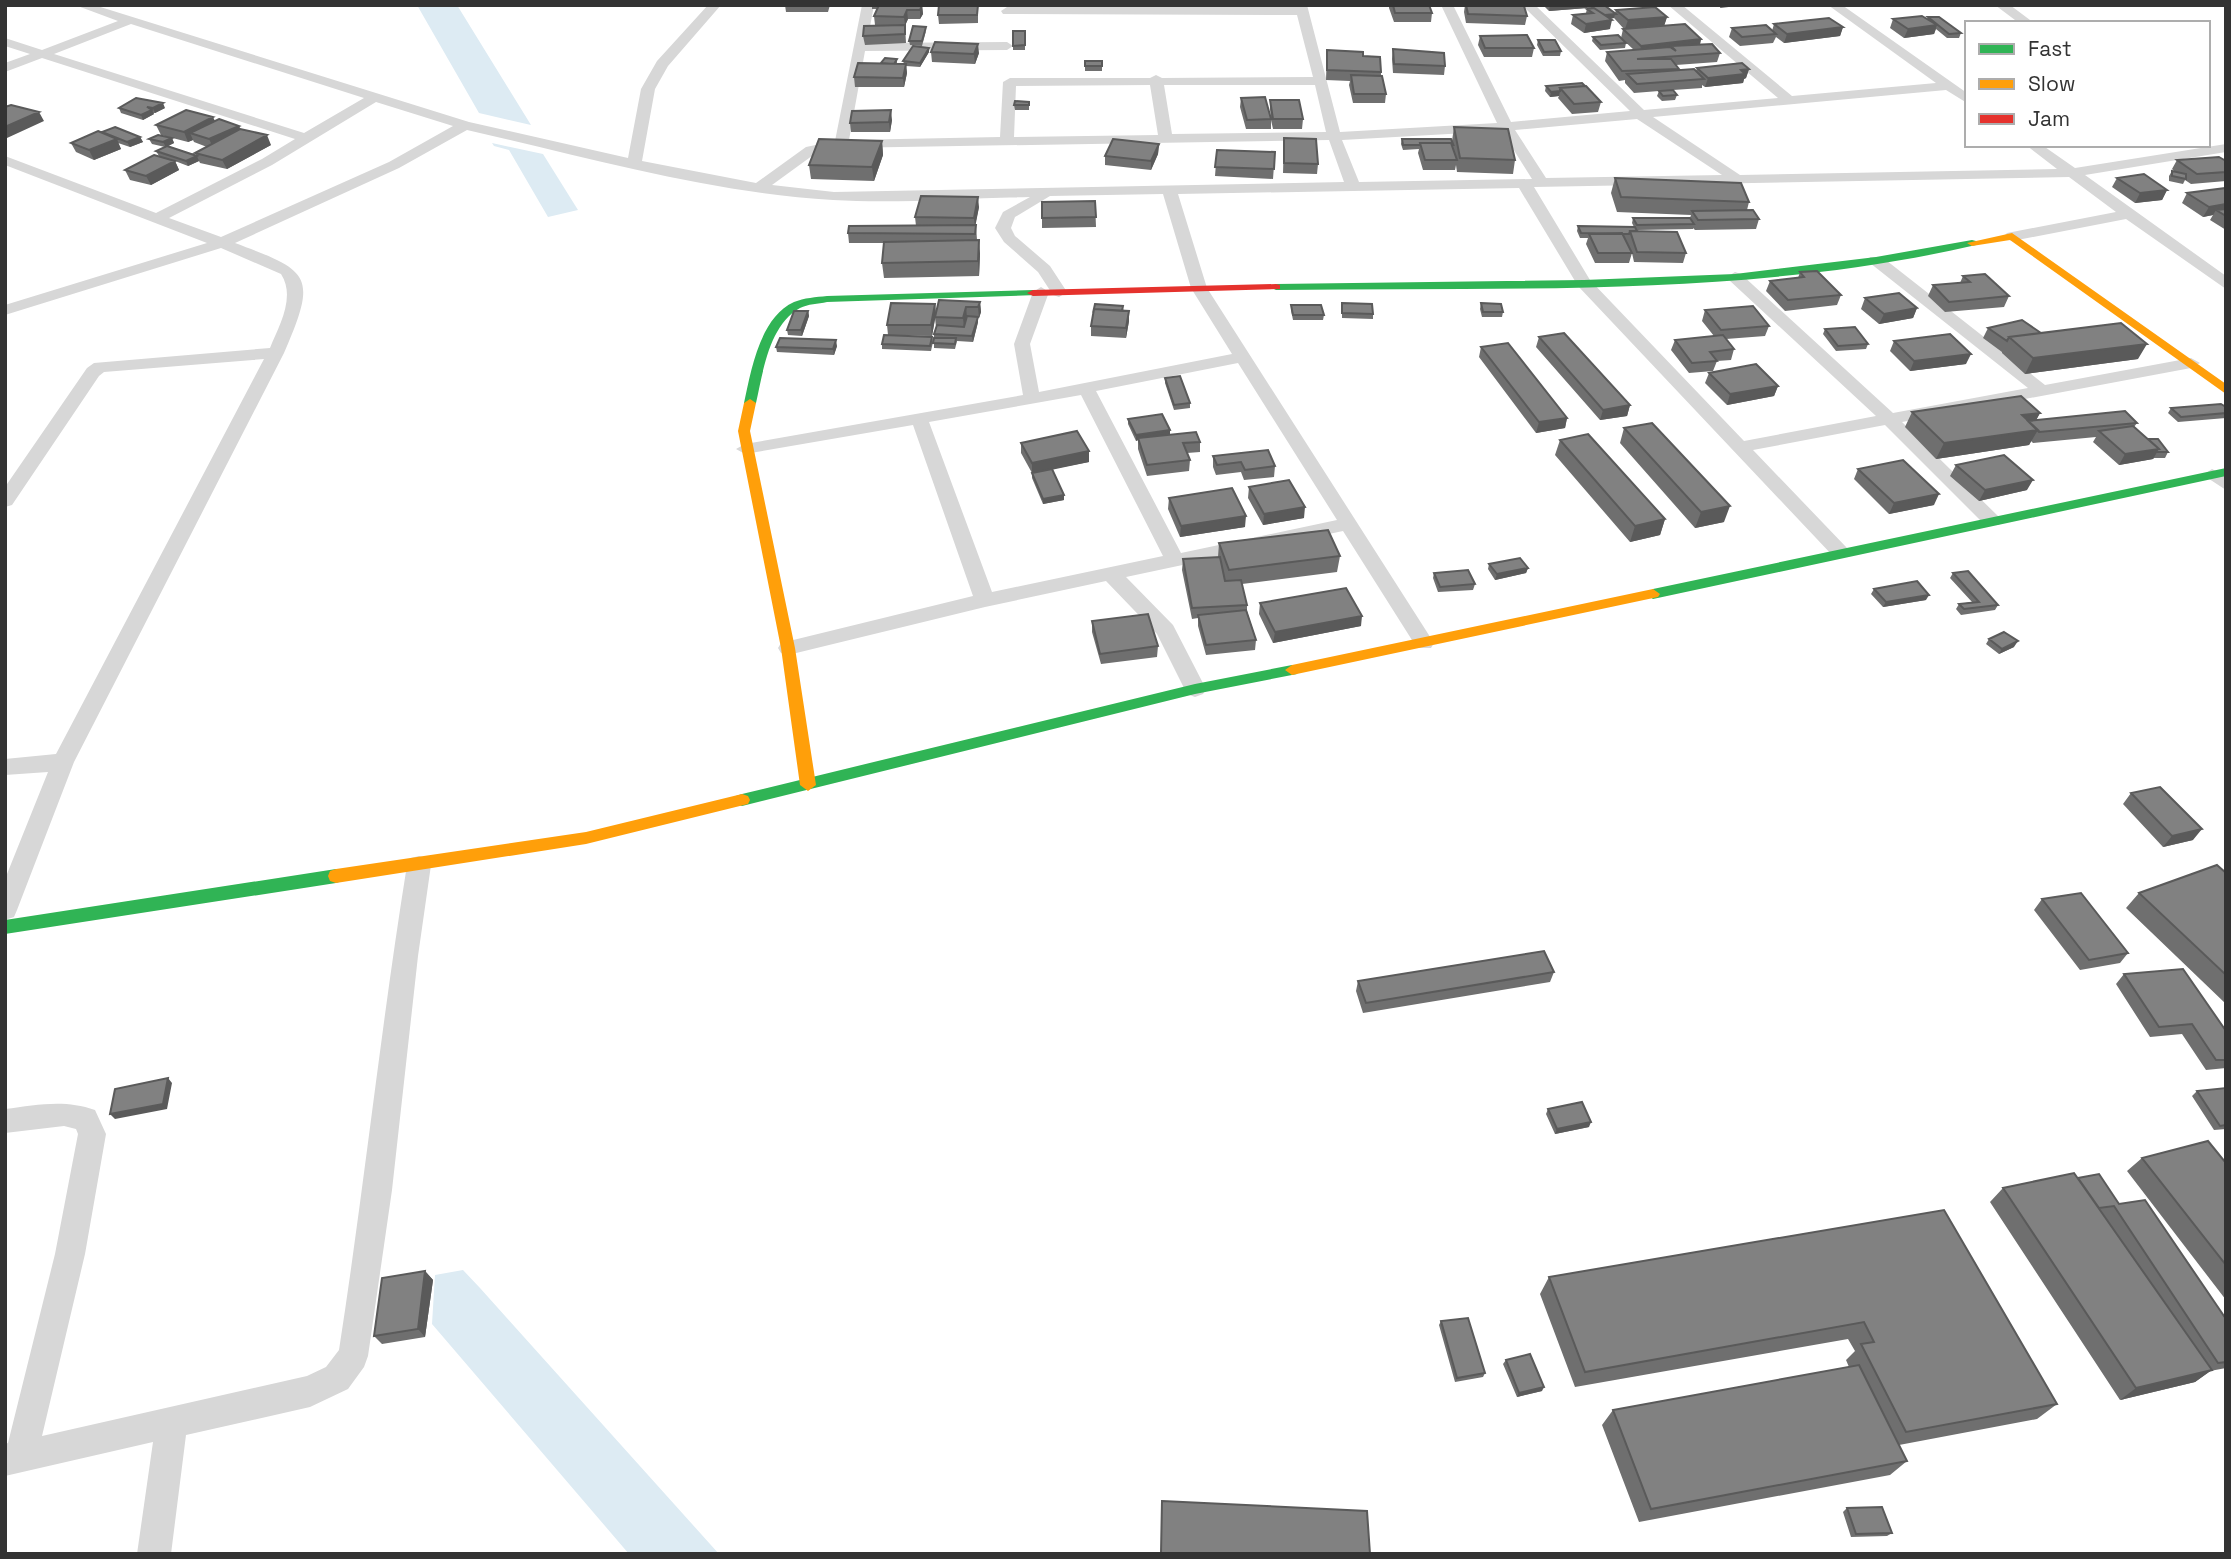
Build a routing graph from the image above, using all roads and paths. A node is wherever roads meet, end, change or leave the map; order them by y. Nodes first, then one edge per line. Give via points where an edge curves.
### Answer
1 (81, 5) edge
2 (715, 5) edge
3 (868, 5) edge
4 (1447, 5) edge
5 (1528, 5) edge
6 (1674, 5) edge
7 (1834, 5) edge
8 (2001, 5) edge
9 (1150, 8) edge
10 (1302, 8) edge
11 (131, 20) junction
12 (2025, 21) edge
13 (1008, 41) edge
14 (5, 42) edge
15 (860, 47) junction
16 (41, 54) junction
17 (5, 68) edge
18 (1156, 79) junction
19 (1321, 80) junction
20 (1949, 86) junction
21 (374, 97) junction
22 (1965, 98) edge
23 (1791, 102) junction
24 (1642, 116) junction
25 (465, 125) junction
26 (1506, 127) junction
27 (1334, 135) junction
28 (305, 138) junction
29 (1166, 138) junction
30 (1007, 140) junction
31 (552, 144) joint
32 (841, 144) junction
33 (2036, 147) edge
34 (2224, 148) edge
35 (5, 160) edge
36 (634, 164) junction
37 (2073, 173) junction
38 (1737, 179) junction
39 (1524, 183) junction
40 (1542, 183) junction
41 (1353, 186) junction
42 (759, 188) junction
43 (1169, 190) junction
44 (1050, 193) junction
45 (2129, 214) junction
46 (157, 218) junction
47 (2012, 236) junction
48 (221, 243) junction
49 (1876, 260) junction
50 (2226, 261) edge
51 (2201, 266) junction
52 (1735, 277) junction
53 (1584, 283) junction
54 (2226, 284) edge
55 (1199, 288) junction
56 (1050, 292) junction
57 (5, 310) edge
58 (276, 353) junction
59 (1243, 358) junction
60 (2191, 363) junction
61 (1086, 388) junction
62 (2226, 390) edge
63 (2042, 391) junction
64 (1032, 399) junction
65 (919, 418) junction
66 (1889, 419) junction
67 (1740, 447) junction
68 (745, 449) junction
69 (2221, 477) edge
70 (5, 501) edge
71 (1992, 521) junction
72 (1348, 524) junction
73 (1840, 552) junction
74 (1174, 559) junction
75 (1110, 573) junction
76 (985, 600) junction
77 (1424, 643) junction
78 (788, 648) junction
79 (1195, 689) junction
80 (63, 762) junction
81 (5, 767) edge
82 (808, 785) junction
83 (419, 865) junction
84 (5, 910) edge
85 (5, 927) edge
86 (5, 1121) edge
87 (172, 1423) junction
88 (13, 1458) edge
89 (154, 1554) edge

1 - 11 street
2 - 36 street via 662,64 648,89
3 - 15 street
4 - 26 street
5 - 24 street
6 - 23 street
7 - 20 street
8 - 12 street
9 - 10 street
9 - 13 street
10 - 19 street
11 - 16 street
11 - 21 street
13 - 15 street
13 - 18 street
13 - 30 street
14 - 16 street
15 - 32 street
16 - 17 street
16 - 28 street
18 - 19 street
18 - 29 street
19 - 27 street
20 - 22 street
20 - 23 street
21 - 25 street
21 - 28 street
23 - 24 street
24 - 26 street
24 - 38 street
25 - 31 street
25 - 48 street via 394,165
26 - 27 street
26 - 40 street
27 - 29 street
27 - 41 street
28 - 46 street
29 - 30 street
30 - 32 street
31 - 36 street
32 - 42 street via 811,150
33 - 37 street
34 - 37 street
35 - 46 street
36 - 42 street
37 - 38 street
37 - 45 street
38 - 40 street
39 - 40 street
39 - 41 street
39 - 53 street
41 - 43 street
42 - 44 street via 834,196
43 - 44 street
43 - 55 street
44 - 56 street via 1008,215 1003,228 1009,239 1044,269
45 - 47 street
45 - 51 street
46 - 48 street
47 - 49 street
47 - 60 street
48 - 57 street
48 - 58 street via 287,270 295,282 294,309
49 - 52 street
49 - 63 street
50 - 51 street
51 - 54 street
52 - 53 street
52 - 66 street
53 - 55 street
53 - 67 street
55 - 56 street
55 - 59 street
56 - 64 street via 1022,344
56 - 68 street via 827,299 797,304 786,312 760,358 744,431
58 - 70 street via 100,367
58 - 80 street
59 - 61 street
59 - 72 street
60 - 62 street
60 - 63 street
61 - 64 street
61 - 74 street
63 - 66 street
64 - 65 street
65 - 68 street
65 - 76 street
66 - 67 street
66 - 71 street
67 - 73 street
68 - 78 street
69 - 71 street
71 - 73 street
72 - 74 street
72 - 77 street
73 - 77 street
74 - 75 street
75 - 76 street
75 - 79 street via 1166,630
76 - 78 street
77 - 79 street
78 - 82 street
79 - 82 street
80 - 81 street
80 - 84 street
82 - 83 street via 586,838
83 - 85 street
83 - 87 street via 353,1356 337,1377 310,1391
86 - 88 street via 65,1114 85,1119 92,1134 70,1254
87 - 88 street
87 - 89 street

